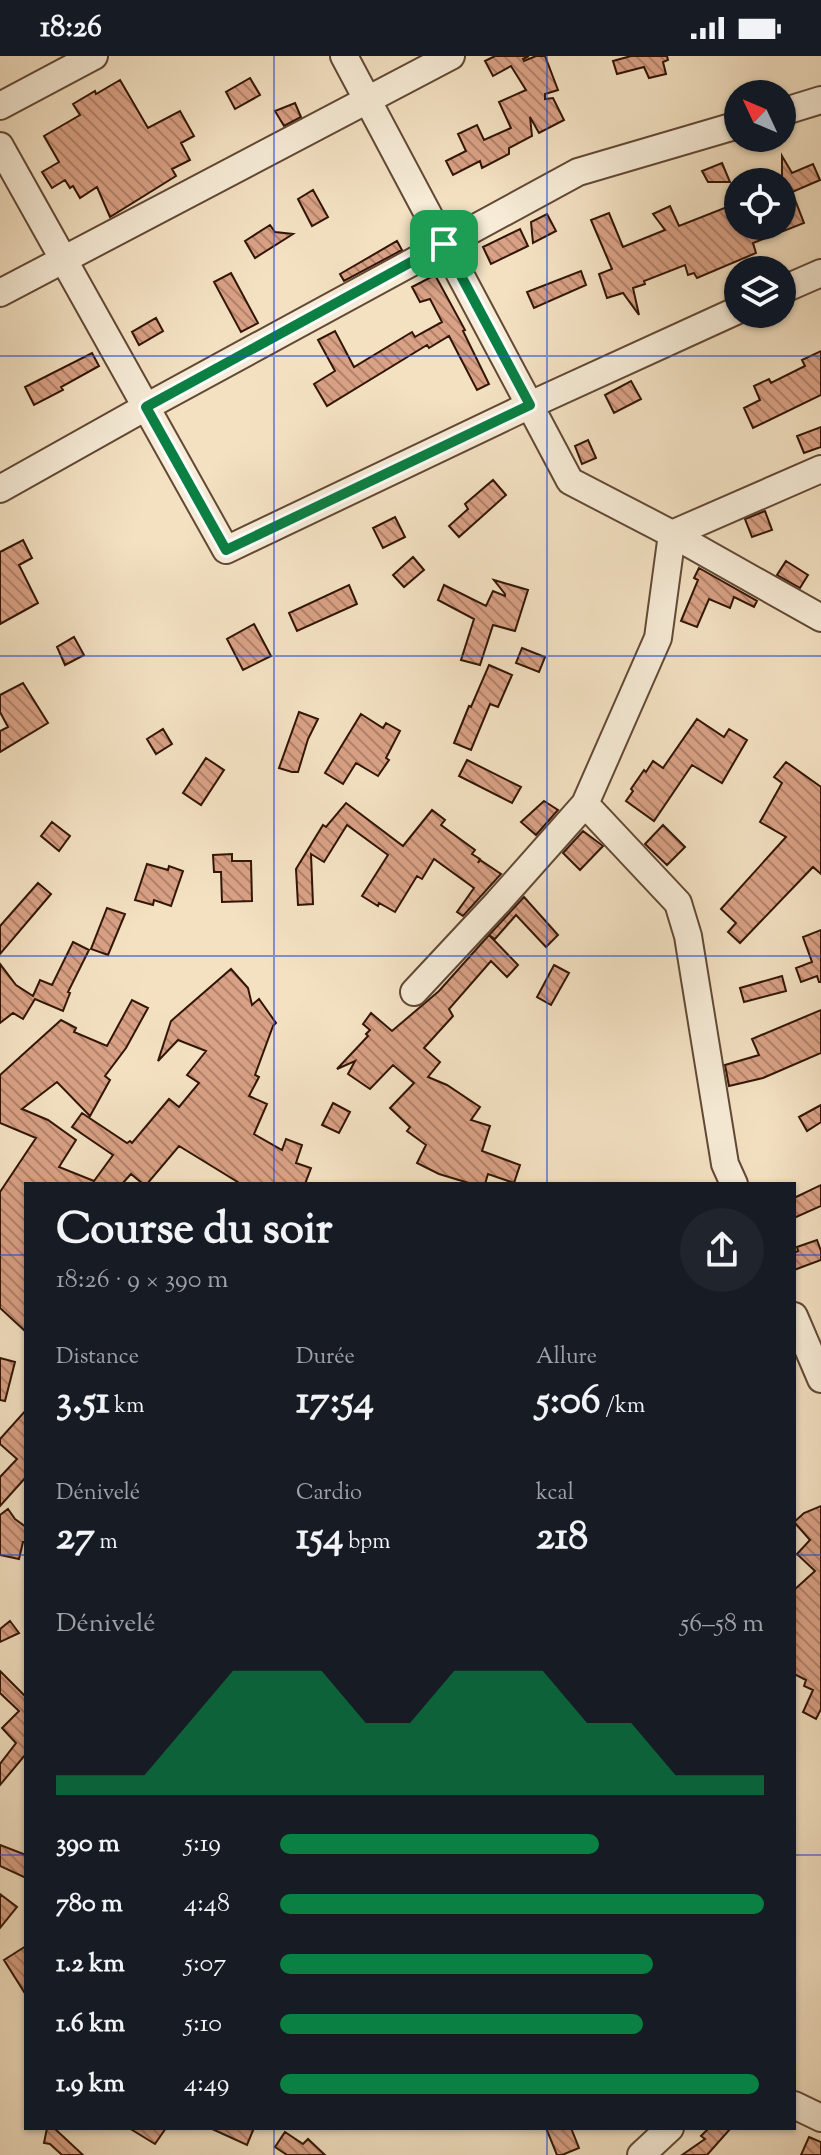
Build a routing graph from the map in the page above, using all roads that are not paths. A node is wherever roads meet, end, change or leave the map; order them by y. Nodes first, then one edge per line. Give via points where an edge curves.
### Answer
1 (94, 56) edge
2 (344, 56) edge
3 (451, 56) edge
4 (821, 100) edge
5 (368, 101) junction
6 (0, 106) edge
7 (796, 108) edge
8 (724, 129) edge
9 (0, 146) edge
10 (444, 244) junction
11 (64, 260) junction
12 (821, 273) edge
13 (796, 284) edge
14 (0, 293) edge
15 (724, 316) edge
16 (530, 405) junction
17 (146, 407) junction
18 (821, 469) edge
19 (0, 489) edge
20 (672, 534) junction
21 (821, 618) edge
22 (585, 804) junction
23 (414, 992) dead end
24 (733, 1182) edge
25 (796, 1321) edge
26 (821, 1379) edge
27 (796, 2106) edge
28 (821, 2118) edge
29 (668, 2130) edge
30 (641, 2155) edge

1 - 6 street
2 - 5 street
3 - 5 street
4 - 7 street
5 - 10 street
5 - 11 street
8 - 10 street via 578,172
9 - 11 street
10 - 16 street
10 - 17 street
11 - 14 street
11 - 17 street
12 - 13 street
15 - 16 street
16 - 17 street via 226,550
16 - 20 street via 570,481
17 - 19 street
18 - 20 street
20 - 21 street
20 - 22 street via 658,638
22 - 23 street
22 - 24 street via 678,903 725,1164
25 - 26 street
27 - 28 street
29 - 30 street

